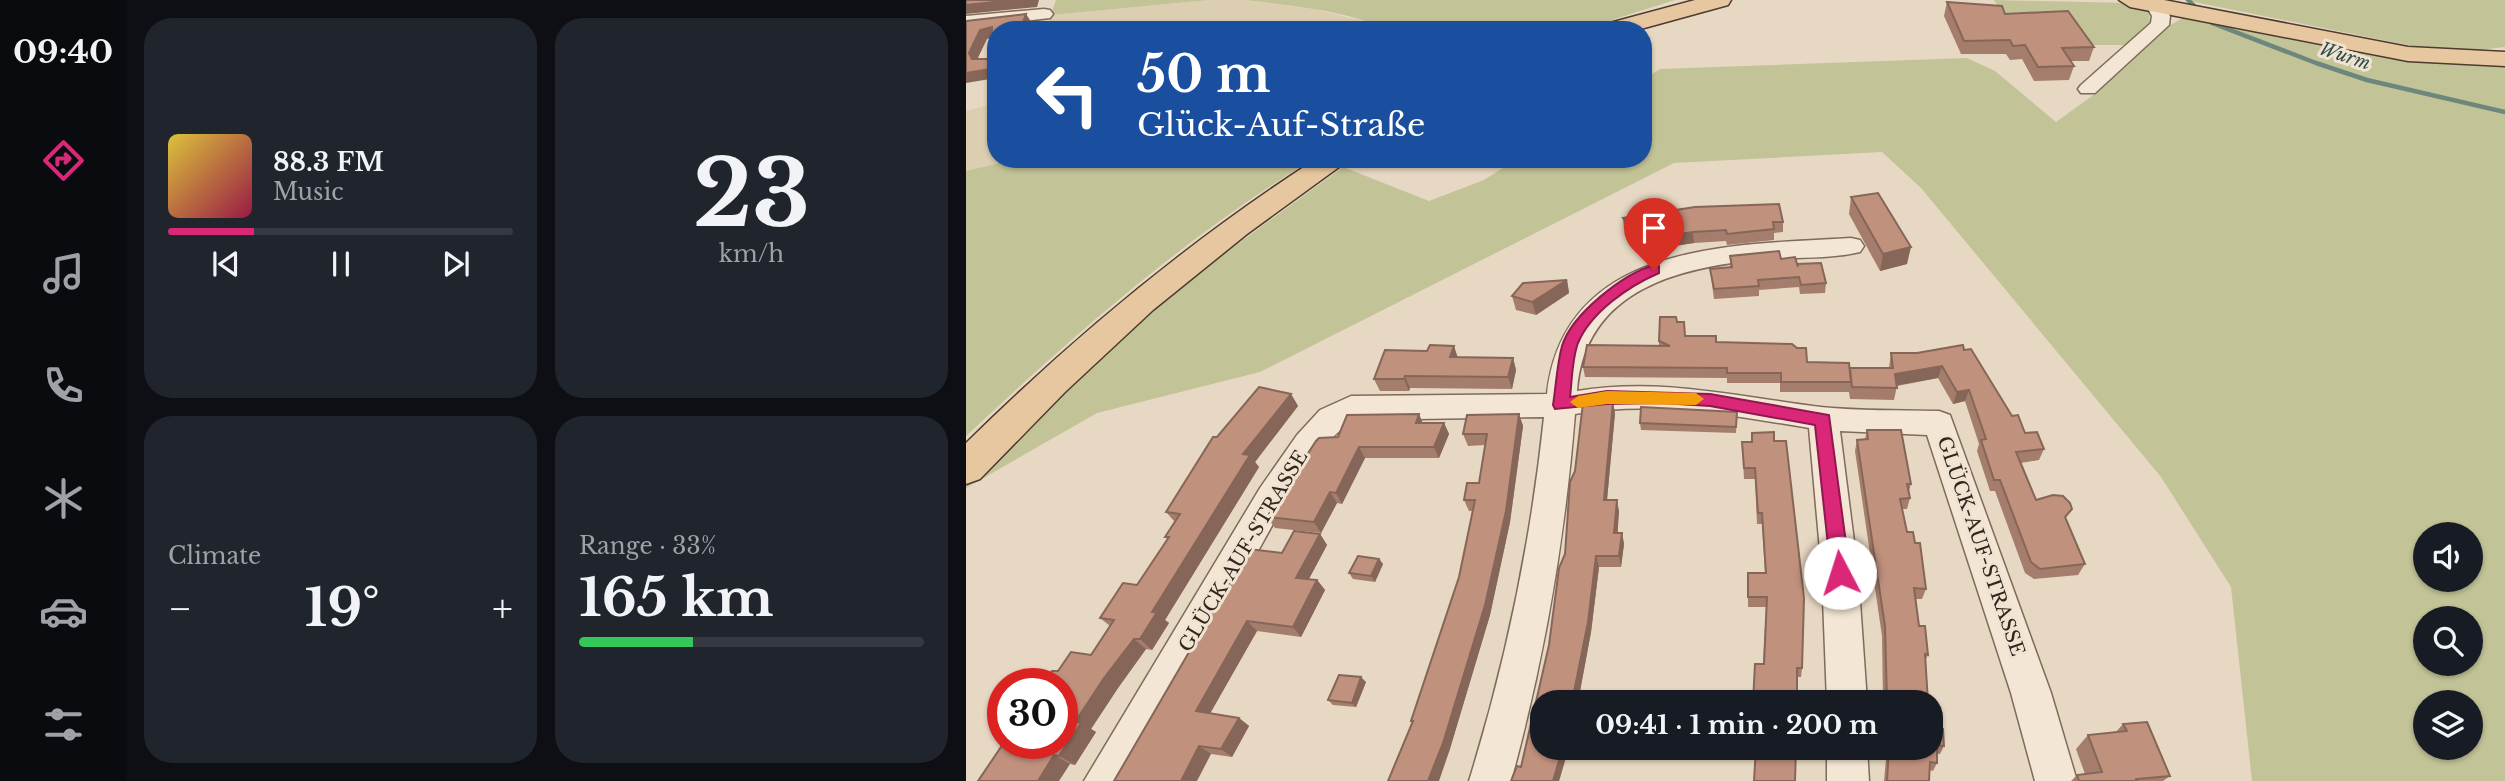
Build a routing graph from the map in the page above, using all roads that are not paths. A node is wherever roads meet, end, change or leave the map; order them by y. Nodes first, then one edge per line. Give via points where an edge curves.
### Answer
1 (1720, 0) edge
2 (2130, 0) edge
3 (2156, 3) edge
4 (1044, 14) dead end
5 (1017, 21) edge
6 (1643, 21) edge
7 (966, 22) edge
8 (987, 23) edge
9 (2505, 59) edge
10 (2088, 89) dead end
11 (1321, 168) edge
12 (1852, 247) dead end
13 (1561, 405) junction
14 (1823, 419) junction
15 (966, 468) edge
16 (1846, 690) edge
17 (1847, 760) edge
18 (1105, 781) edge
19 (1490, 781) edge
20 (1848, 781) edge
21 (2056, 781) edge

1 - 6 main road
2 - 3 main road
3 - 9 main road via 2408,54
3 - 10 street via 2160,25
4 - 5 street
7 - 8 street
11 - 15 main road via 1171,277 1082,355
12 - 13 street via 1711,258 1654,270 1632,280 1587,317 1570,344
13 - 14 street, GLÜCK-AUF-STRASSE via 1607,397 1661,397 1710,400
13 - 18 street, GLÜCK-AUF-STRASSE via 1351,408 1331,418 1272,498
13 - 19 street via 1546,542 1529,640
14 - 16 street via 1840,573
14 - 21 street, GLÜCK-AUF-STRASSE via 1939,422
17 - 20 street

